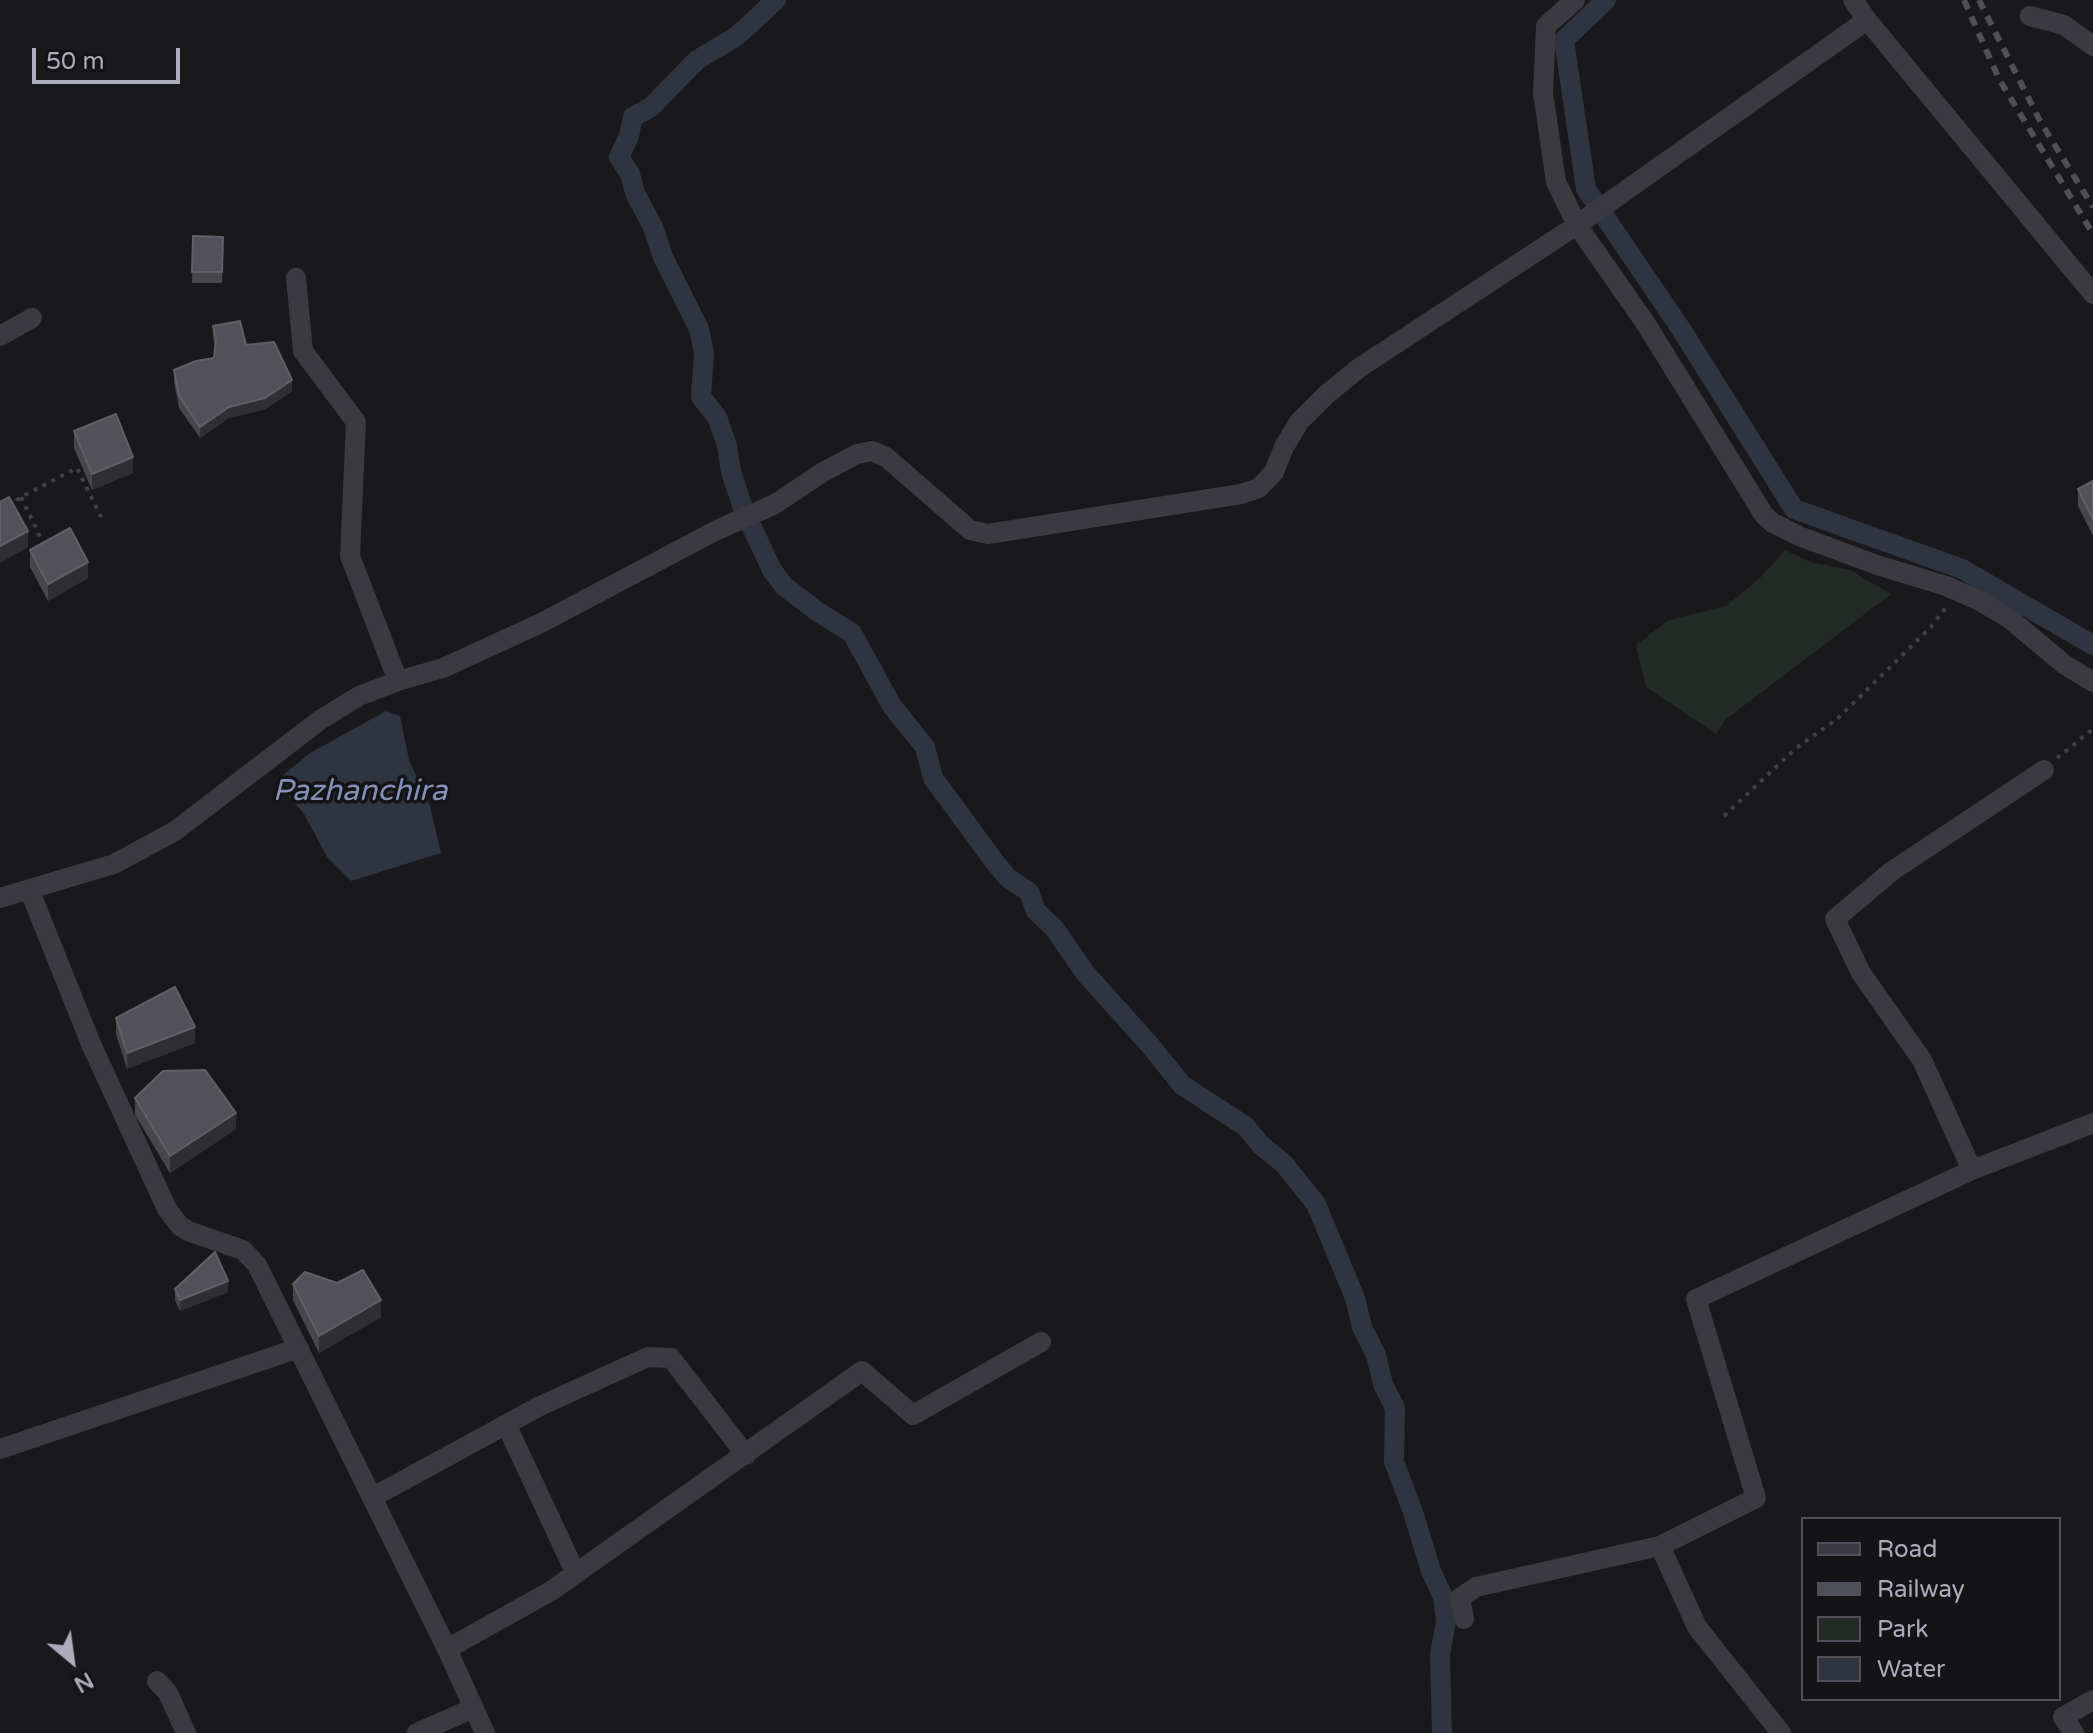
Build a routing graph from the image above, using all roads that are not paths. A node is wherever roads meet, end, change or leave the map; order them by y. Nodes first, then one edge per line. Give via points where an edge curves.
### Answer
1 (1575, 0) edge
2 (1853, 0) edge
3 (2030, 16) dead end
4 (1867, 20) junction
5 (2093, 46) edge
6 (1577, 225) junction
7 (296, 278) dead end
8 (2093, 294) edge
9 (32, 318) dead end
10 (0, 336) edge
11 (398, 681) junction
12 (2093, 682) edge
13 (2044, 770) road end
14 (29, 889) junction
15 (0, 898) edge
16 (2093, 1123) edge
17 (1972, 1170) junction
18 (1041, 1342) dead end
19 (299, 1348) junction
20 (506, 1424) junction
21 (0, 1449) edge
22 (746, 1455) junction
23 (373, 1497) junction
24 (1660, 1546) junction
25 (576, 1574) junction
26 (1464, 1619) dead end
27 (447, 1649) junction
28 (157, 1681) dead end
29 (2093, 1700) edge
30 (474, 1708) junction
31 (186, 1733) edge
32 (417, 1733) edge
33 (485, 1733) edge
34 (1781, 1733) edge
35 (2074, 1733) edge

1 - 6 street via 1546,26 1543,93 1556,182
2 - 4 street
3 - 5 street via 2064,25
4 - 6 street
4 - 8 street
6 - 11 street via 1348,377 1299,422 1274,472 1259,488 988,534 970,530 886,457 872,451 857,454 761,511 541,623 443,668
6 - 12 street via 1646,324 1764,515 1825,547 1958,592 2010,619
7 - 11 street via 303,351 356,422 350,556
9 - 10 street
11 - 14 street via 359,696 320,720 175,831 114,864
13 - 17 street via 1892,871 1835,919 1861,973 1922,1060
14 - 15 street
14 - 19 street via 91,1044 167,1209 188,1231 250,1255
16 - 17 street
17 - 24 street via 1696,1299 1756,1498
18 - 22 street via 913,1415 862,1371
19 - 21 street
19 - 23 street
20 - 22 street via 648,1357 671,1358
20 - 23 street
20 - 25 street
22 - 25 street
23 - 27 street
24 - 26 street via 1476,1587 1460,1598
24 - 34 street via 1697,1627
25 - 27 street
27 - 30 street
28 - 31 street
29 - 35 street via 2063,1717
30 - 32 street
30 - 33 street

